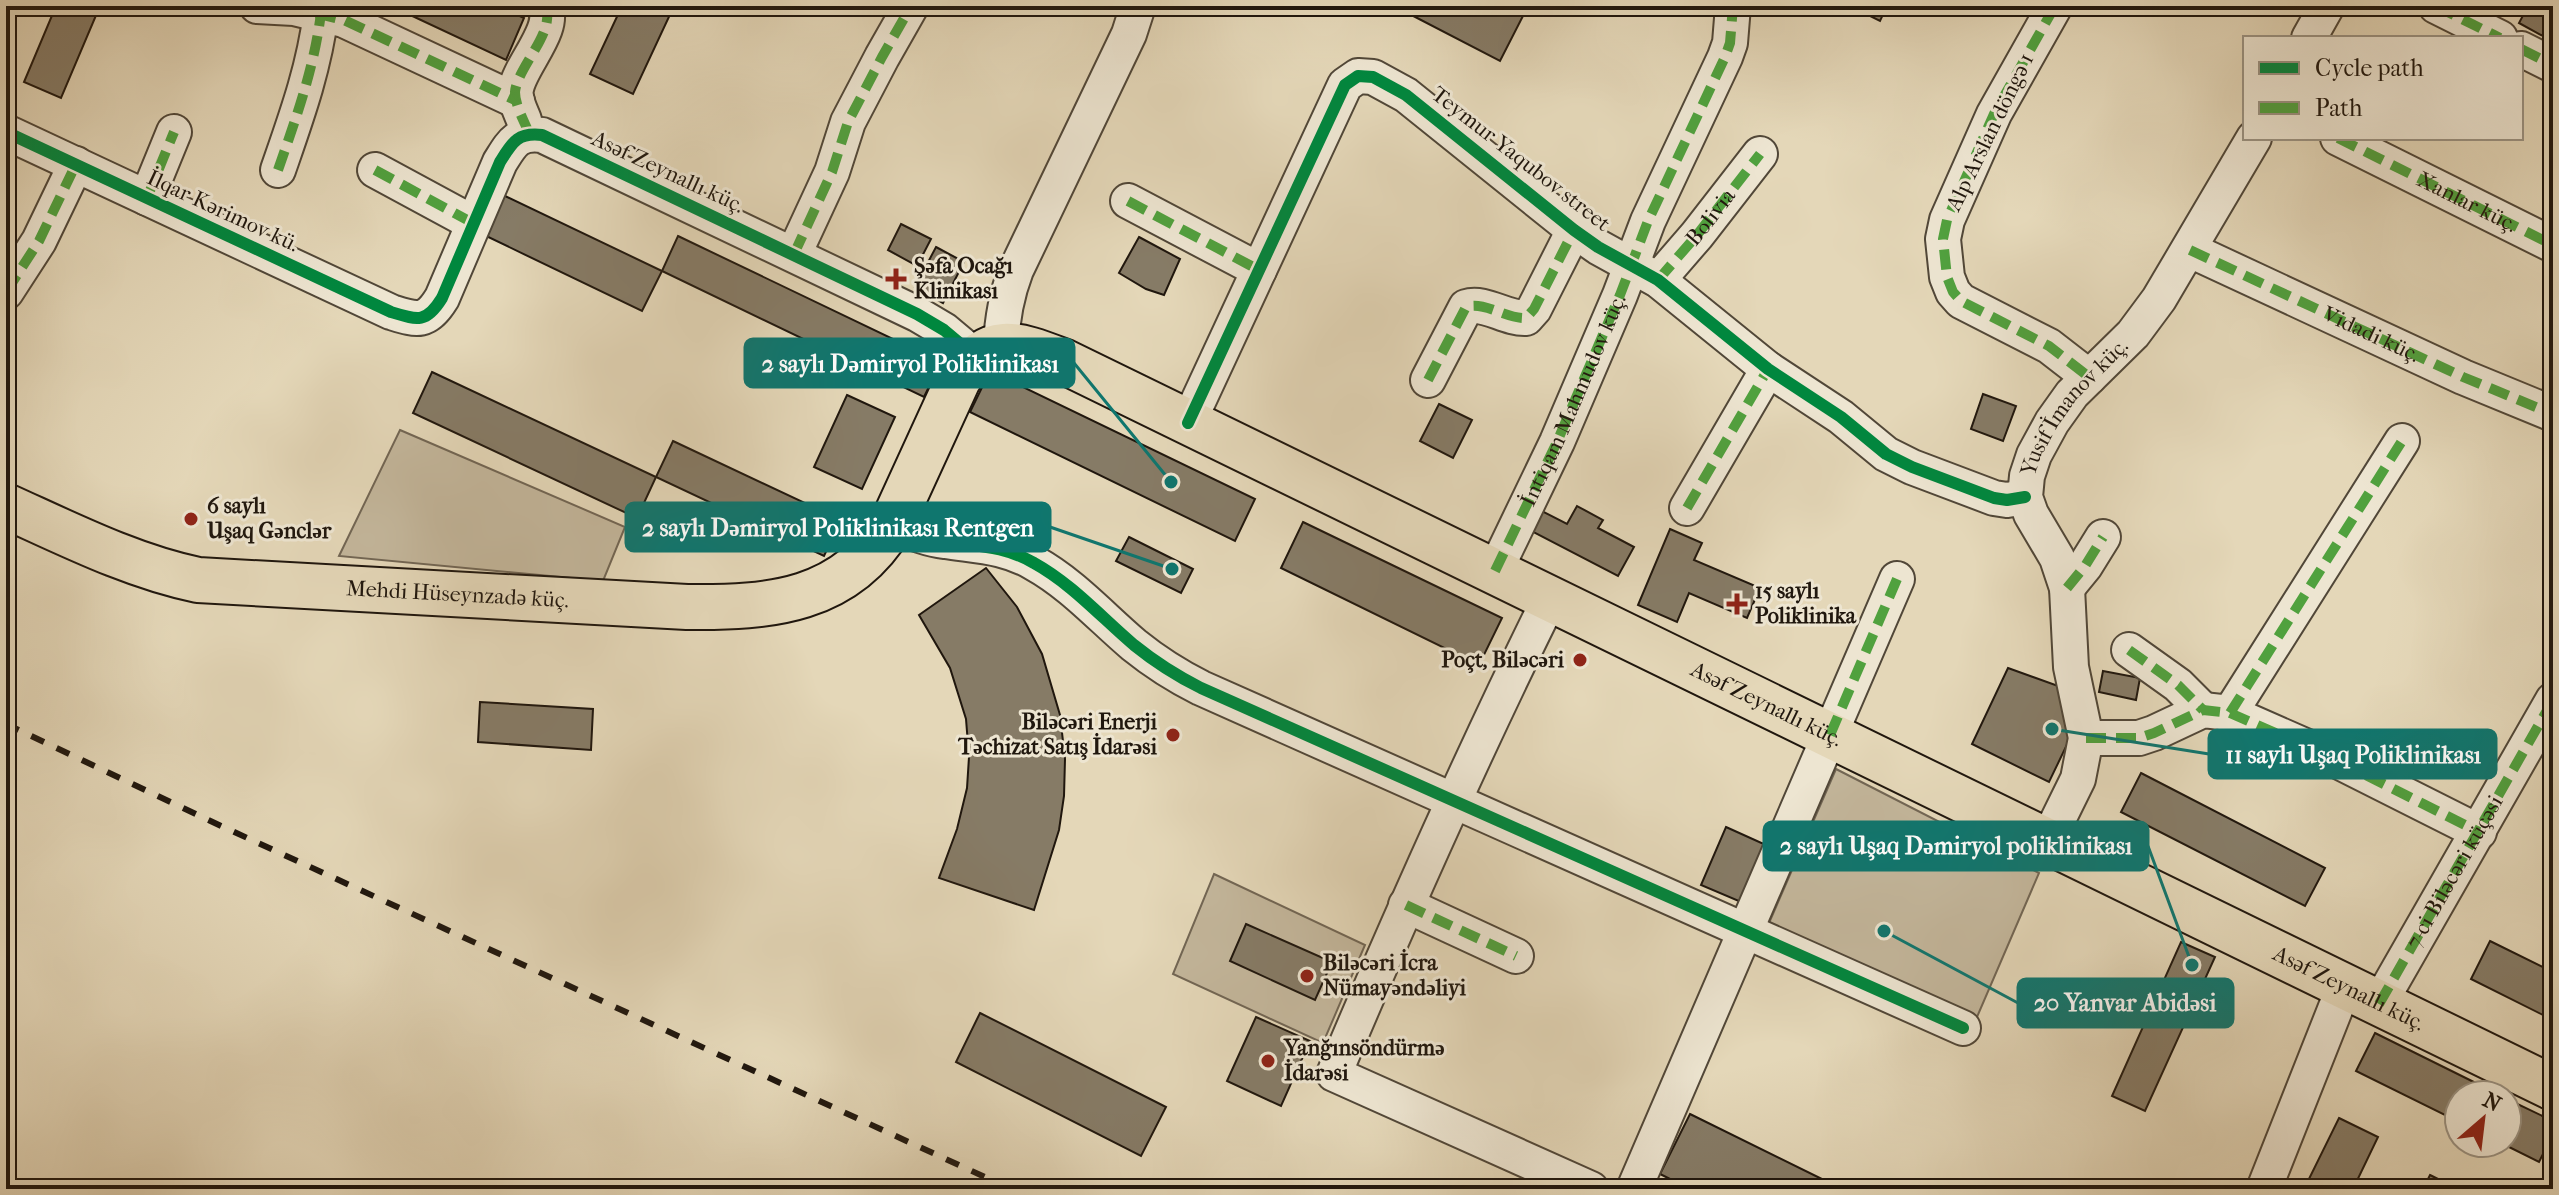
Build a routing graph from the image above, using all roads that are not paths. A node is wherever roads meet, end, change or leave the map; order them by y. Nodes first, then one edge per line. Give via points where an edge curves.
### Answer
1 (257, 6) edge
2 (544, 6) edge
3 (911, 6) edge
4 (1138, 6) edge
5 (1733, 6) edge
6 (2055, 6) edge
7 (2327, 6) edge
8 (2436, 6) edge
9 (304, 9) edge
10 (2310, 36) edge
11 (2496, 36) edge
12 (2523, 50) edge
13 (2553, 65) edge
14 (517, 101) junction
15 (6, 132) edge
16 (174, 132) dead end
17 (529, 133) junction
18 (2253, 140) edge
19 (2342, 140) edge
20 (1760, 154) dead end
21 (76, 164) junction
22 (278, 170) dead end
23 (375, 170) dead end
24 (147, 198) junction
25 (1128, 201) dead end
26 (473, 223) junction
27 (1574, 230) junction
28 (2553, 245) edge
29 (2190, 250) junction
30 (794, 254) junction
31 (1259, 270) junction
32 (1645, 272) junction
33 (6, 292) edge
34 (988, 351) junction
35 (1768, 369) junction
36 (2089, 377) junction
37 (1428, 380) dead end
38 (2553, 414) edge
39 (1188, 423) junction
40 (2402, 441) dead end
41 (2025, 497) junction
42 (6, 506) edge
43 (1687, 508) dead end
44 (892, 524) junction
45 (2103, 537) dead end
46 (1495, 571) junction
47 (1897, 579) dead end
48 (2067, 588) junction
49 (1550, 598) junction
50 (2129, 650) dead end
51 (2553, 700) edge
52 (2217, 712) junction
53 (1830, 735) junction
54 (2086, 738) junction
55 (1454, 802) junction
56 (2479, 832) junction
57 (2047, 842) junction
58 (1406, 905) junction
59 (1746, 931) junction
60 (1516, 956) dead end
61 (2362, 996) junction
62 (1963, 1028) dead end
63 (2553, 1088) edge
64 (1591, 1189) edge
65 (1634, 1189) edge
66 (2264, 1189) edge

1 - 9 street
2 - 14 street via 548,18 519,78
3 - 30 street via 848,122 832,172
4 - 34 street via 1016,270
5 - 32 street, İntiqam Mahmudov küç. via 1730,43 1648,221
6 - 36 street, Alp Arslan döngə 1 via 1994,114 1943,239 1947,277 1961,301 2049,346
7 - 10 street
8 - 11 street
9 - 14 street via 344,20
9 - 22 street via 317,49
12 - 13 street
14 - 17 street
15 - 21 street, İlqar Kərimov kü.
16 - 24 street
17 - 26 street via 505,155
17 - 30 street, Asəf Zeynallı küç. via 560,142
18 - 29 street, Yusif İmanov küç.
19 - 28 street, Xanlar küç.
20 - 32 street, Bolivia via 1697,235
21 - 24 street, İlqar Kərimov kü.
21 - 33 street via 39,241
23 - 26 street
24 - 26 street, İlqar Kərimov kü. via 411,318 426,318 434,311
25 - 31 street
27 - 31 street, Teymur Yaqubov street via 1406,95 1373,77 1358,76 1345,85 1336,102
27 - 32 street, Teymur Yaqubov street
27 - 37 street via 1526,318 1473,304 1466,307
29 - 36 street, Yusif İmanov küç. via 2144,320
29 - 38 street, Vidadi küç.
30 - 34 street, Asəf Zeynallı küç.
31 - 39 street, Teymur Yaqubov street
32 - 35 street, Teymur Yaqubov street
32 - 46 street, İntiqam Mahmudov küç.
34 - 39 main road, Asəf Zeynallı küç. via 1018,346 1065,362
34 - 44 main road via 958,380
35 - 41 street, Teymur Yaqubov street via 1912,467 1994,498
35 - 43 street
36 - 41 street, Yusif İmanov küç. via 2052,422 2034,455
39 - 46 main road, Asəf Zeynallı küç.
40 - 52 street
41 - 48 street, Yusif İmanov küç.
42 - 44 main road, Mehdi Hüseynzadə küç. via 135,562 198,580 687,607 761,605 821,590 863,562
44 - 55 street via 921,536 1014,552 1055,576 1173,673
45 - 48 street
46 - 49 main road, Asəf Zeynallı küç.
47 - 53 street
48 - 54 street, Yusif İmanov küç. via 2071,667
49 - 53 main road, Asəf Zeynallı küç.
49 - 55 street
50 - 52 street
51 - 56 street, 7-ci Biləcəri küçəsi
52 - 54 street via 2139,738
52 - 56 street via 2330,757
53 - 57 main road, Asəf Zeynallı küç.
53 - 59 street
54 - 57 street, Yusif İmanov küç. via 2078,779
55 - 58 street
55 - 59 street
56 - 61 street, 7-ci Biləcəri küçəsi
57 - 61 main road, Asəf Zeynallı küç.
58 - 60 street
58 - 64 street via 1334,1074
59 - 62 street
59 - 65 street
61 - 63 main road, Asəf Zeynallı küç.
61 - 66 street, 7-ci Biləcəri küçəsi

